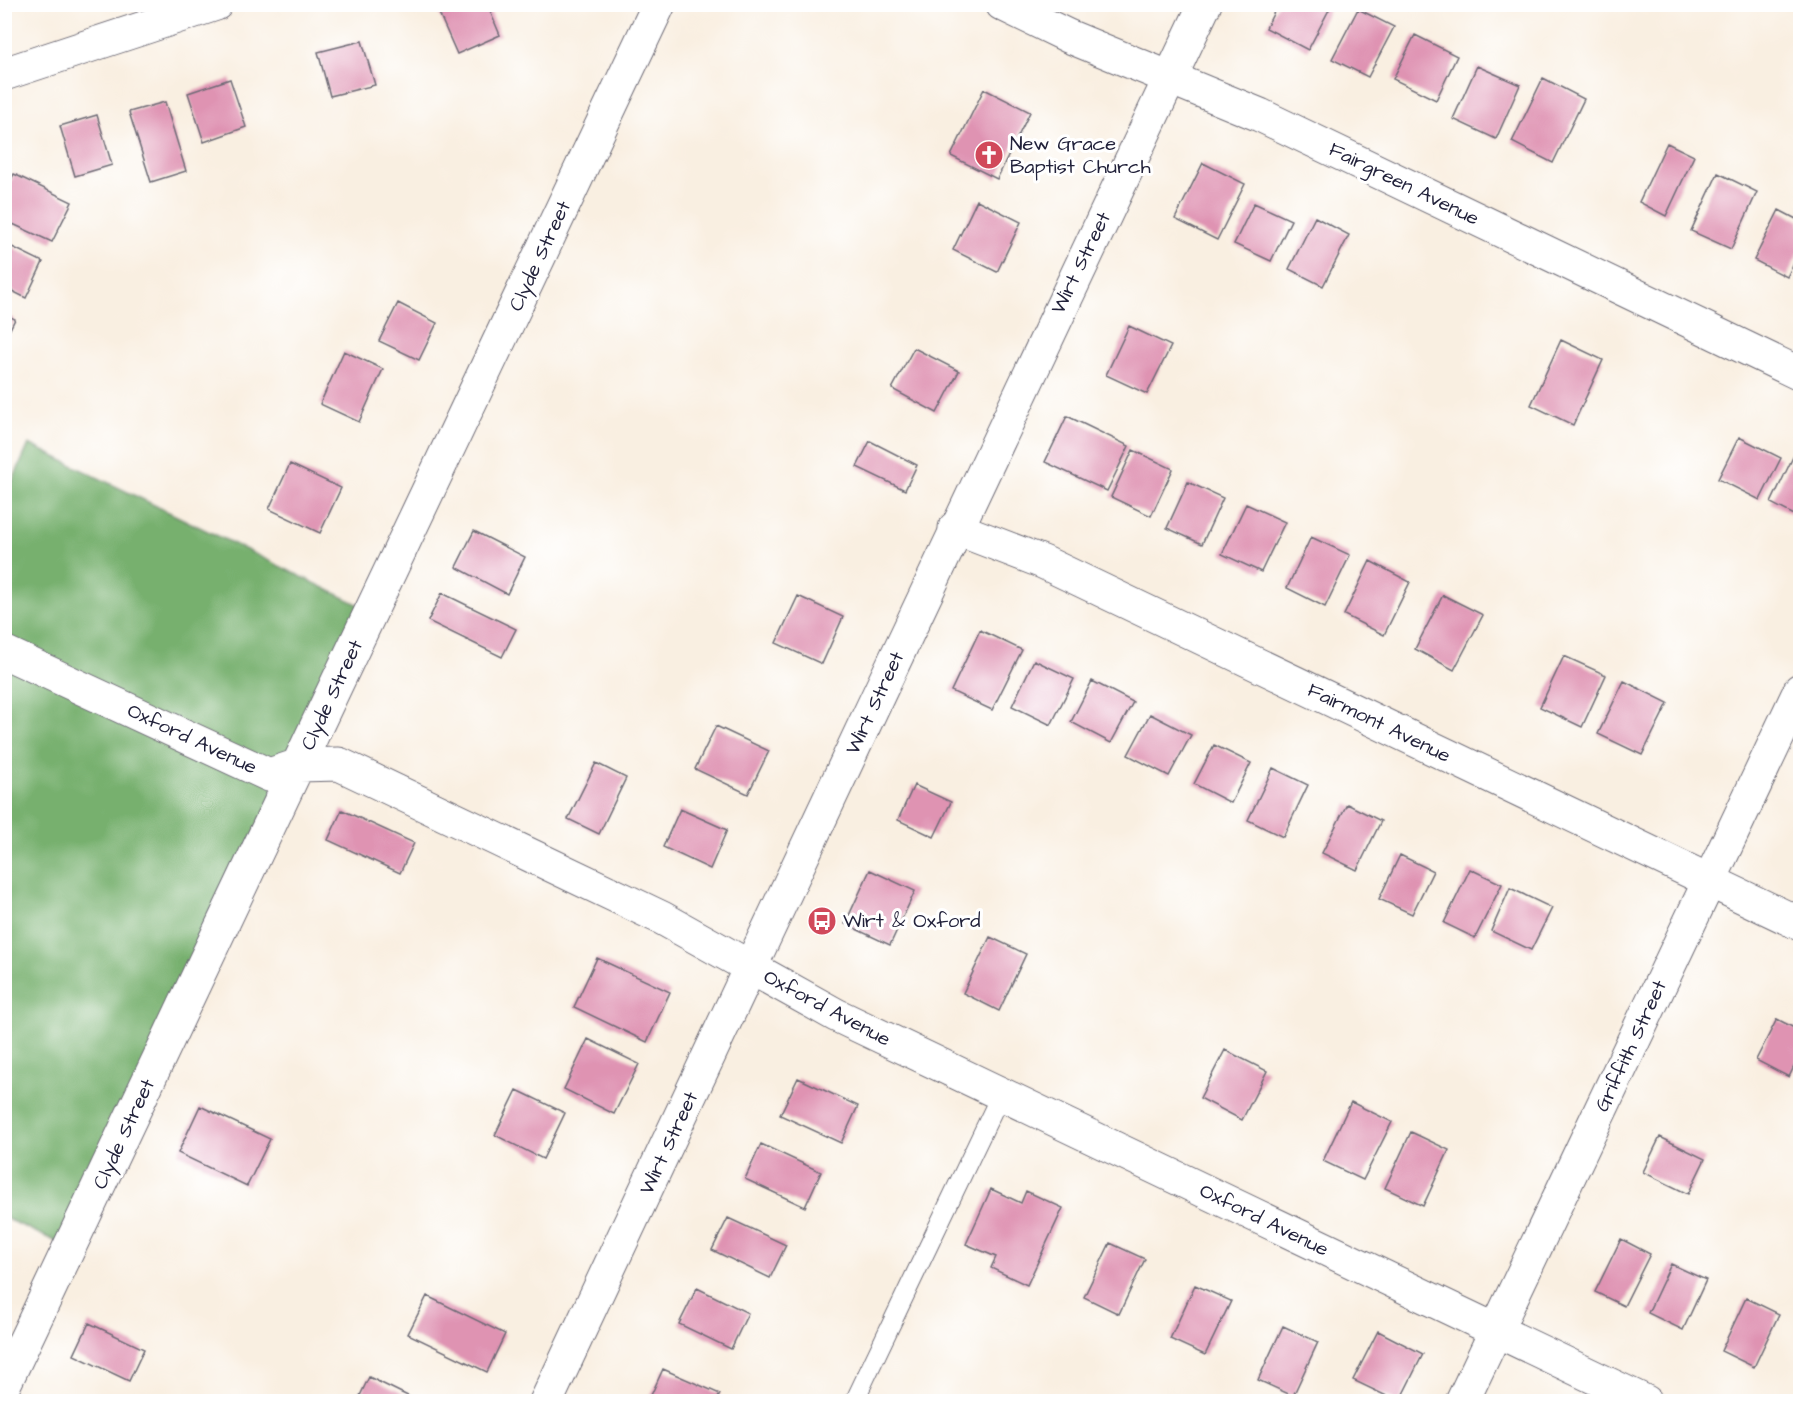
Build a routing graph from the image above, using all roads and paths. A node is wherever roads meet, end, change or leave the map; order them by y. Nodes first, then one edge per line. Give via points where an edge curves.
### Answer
1 (216, 4) edge
2 (659, 4) edge
3 (1002, 4) edge
4 (1205, 4) edge
5 (167, 12) edge
6 (4, 74) edge
7 (1169, 78) junction
8 (1800, 374) edge
9 (955, 528) junction
10 (4, 652) edge
11 (1800, 690) edge
12 (299, 765) junction
13 (1709, 880) junction
14 (1800, 924) edge
15 (752, 968) junction
16 (1001, 1094) junction
17 (1495, 1330) junction
18 (4, 1385) edge
19 (546, 1401) edge
20 (854, 1401) edge
21 (1461, 1401) edge
22 (1646, 1401) edge

1 - 5 street
2 - 12 street, Clyde Street
3 - 7 street, Fairgreen Avenue
4 - 7 street, Wirt Street
5 - 6 street
7 - 8 street, Fairgreen Avenue via 1260,116
7 - 9 street, Wirt Street
9 - 13 street, Fairmont Avenue via 1042,562
9 - 15 street, Wirt Street
10 - 12 street, Oxford Avenue via 269,775
11 - 13 street, Griffith Street
12 - 15 street, Oxford Avenue via 339,764 662,918
12 - 18 street, Clyde Street
13 - 14 street, Fairmont Avenue
13 - 17 street, Griffith Street
15 - 16 street, Oxford Avenue via 836,1015
15 - 19 street, Wirt Street
16 - 17 street, Oxford Avenue
16 - 20 lane
17 - 21 street, Griffith Street
17 - 22 street, Oxford Avenue

